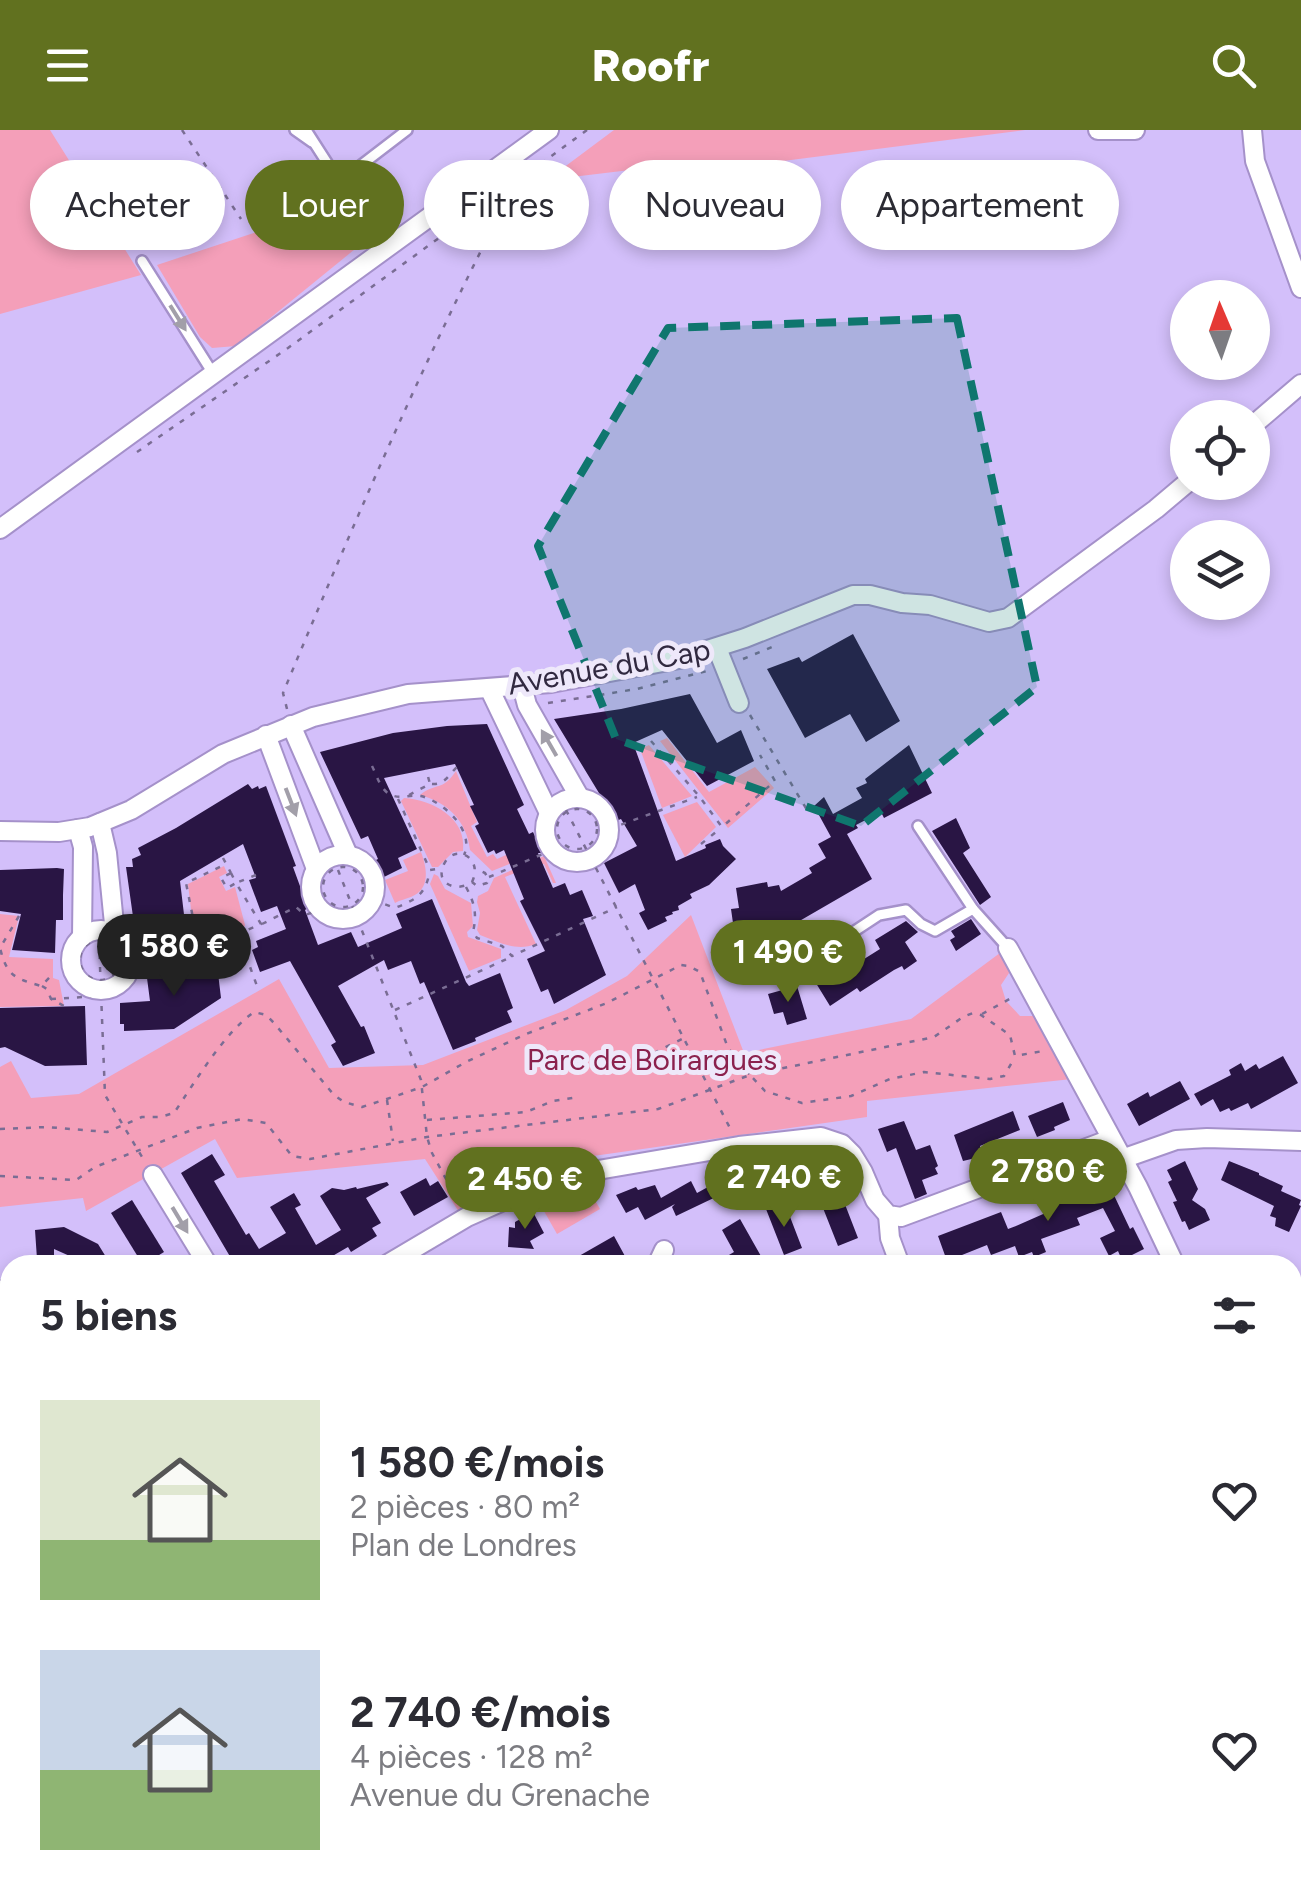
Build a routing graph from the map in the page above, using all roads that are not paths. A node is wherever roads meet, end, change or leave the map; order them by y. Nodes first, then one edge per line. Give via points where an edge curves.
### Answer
1 (295, 130) edge
2 (306, 130) edge
3 (408, 130) edge
4 (549, 130) edge
5 (1098, 130) edge
6 (1135, 130) edge
7 (1252, 130) edge
8 (314, 144) junction
9 (325, 160) edge
10 (368, 160) edge
11 (384, 251) joint
12 (142, 261) dead end
13 (1301, 288) edge
14 (214, 375) junction
15 (1301, 384) edge
16 (1270, 411) edge
17 (1170, 497) edge
18 (0, 529) edge
19 (717, 648) junction
20 (522, 686) junction
21 (489, 688) junction
22 (739, 703) road end
23 (291, 724) junction
24 (266, 735) junction
25 (580, 804) junction
26 (549, 814) junction
27 (100, 823) junction
28 (918, 826) dead end
29 (78, 829) junction
30 (0, 831) edge
31 (339, 860) junction
32 (316, 869) junction
33 (973, 909) junction
34 (99, 935) junction
35 (835, 944) dead end
36 (1008, 948) joint
37 (1112, 1139) junction
38 (1301, 1140) edge
39 (1122, 1159) junction
40 (153, 1175) road end
41 (888, 1215) junction
42 (202, 1255) edge
43 (403, 1255) edge
44 (896, 1255) edge
45 (1170, 1255) edge

1 - 8 lane
2 - 8 lane
3 - 10 lane
4 - 11 street
5 - 6 street
7 - 13 street via 1255,160
8 - 9 lane
11 - 14 street
12 -> 14 lane
14 - 18 street
15 - 16 street
17 - 19 street, Avenue du Cap via 1008,618 990,622 930,604 852,595
19 - 20 street, Avenue du Cap
19 - 22 street
20 - 21 street, Avenue du Cap
25 -> 20 street
21 - 23 street, Avenue du Cap via 408,694
21 - 26 street
23 - 24 street, Avenue du Cap
23 - 31 street
24 - 27 street, Avenue du Cap
24 -> 32 street
25 - 26 street via 562,802
25 - 26 street via 597,805 609,829 592,859 566,860 552,850 545,836
27 - 29 street, Avenue du Cap
27 - 34 street via 108,853
28 - 33 lane
29 - 30 street, Avenue du Cap
29 - 34 street
31 - 32 street
31 - 32 street via 366,863 372,871 376,890 364,912 338,919 320,910 311,890
33 - 35 lane via 935,930 906,910 879,915
33 - 36 lane
34 - 34 street via 72,951 72,969 83,984 118,985 131,963 127,946
36 - 37 street
37 - 39 street
37 - 41 street via 917,1212
38 - 39 street via 1176,1140
39 - 45 street
40 -> 42 street
41 - 43 street via 852,1154 821,1138 557,1177
41 - 44 street

